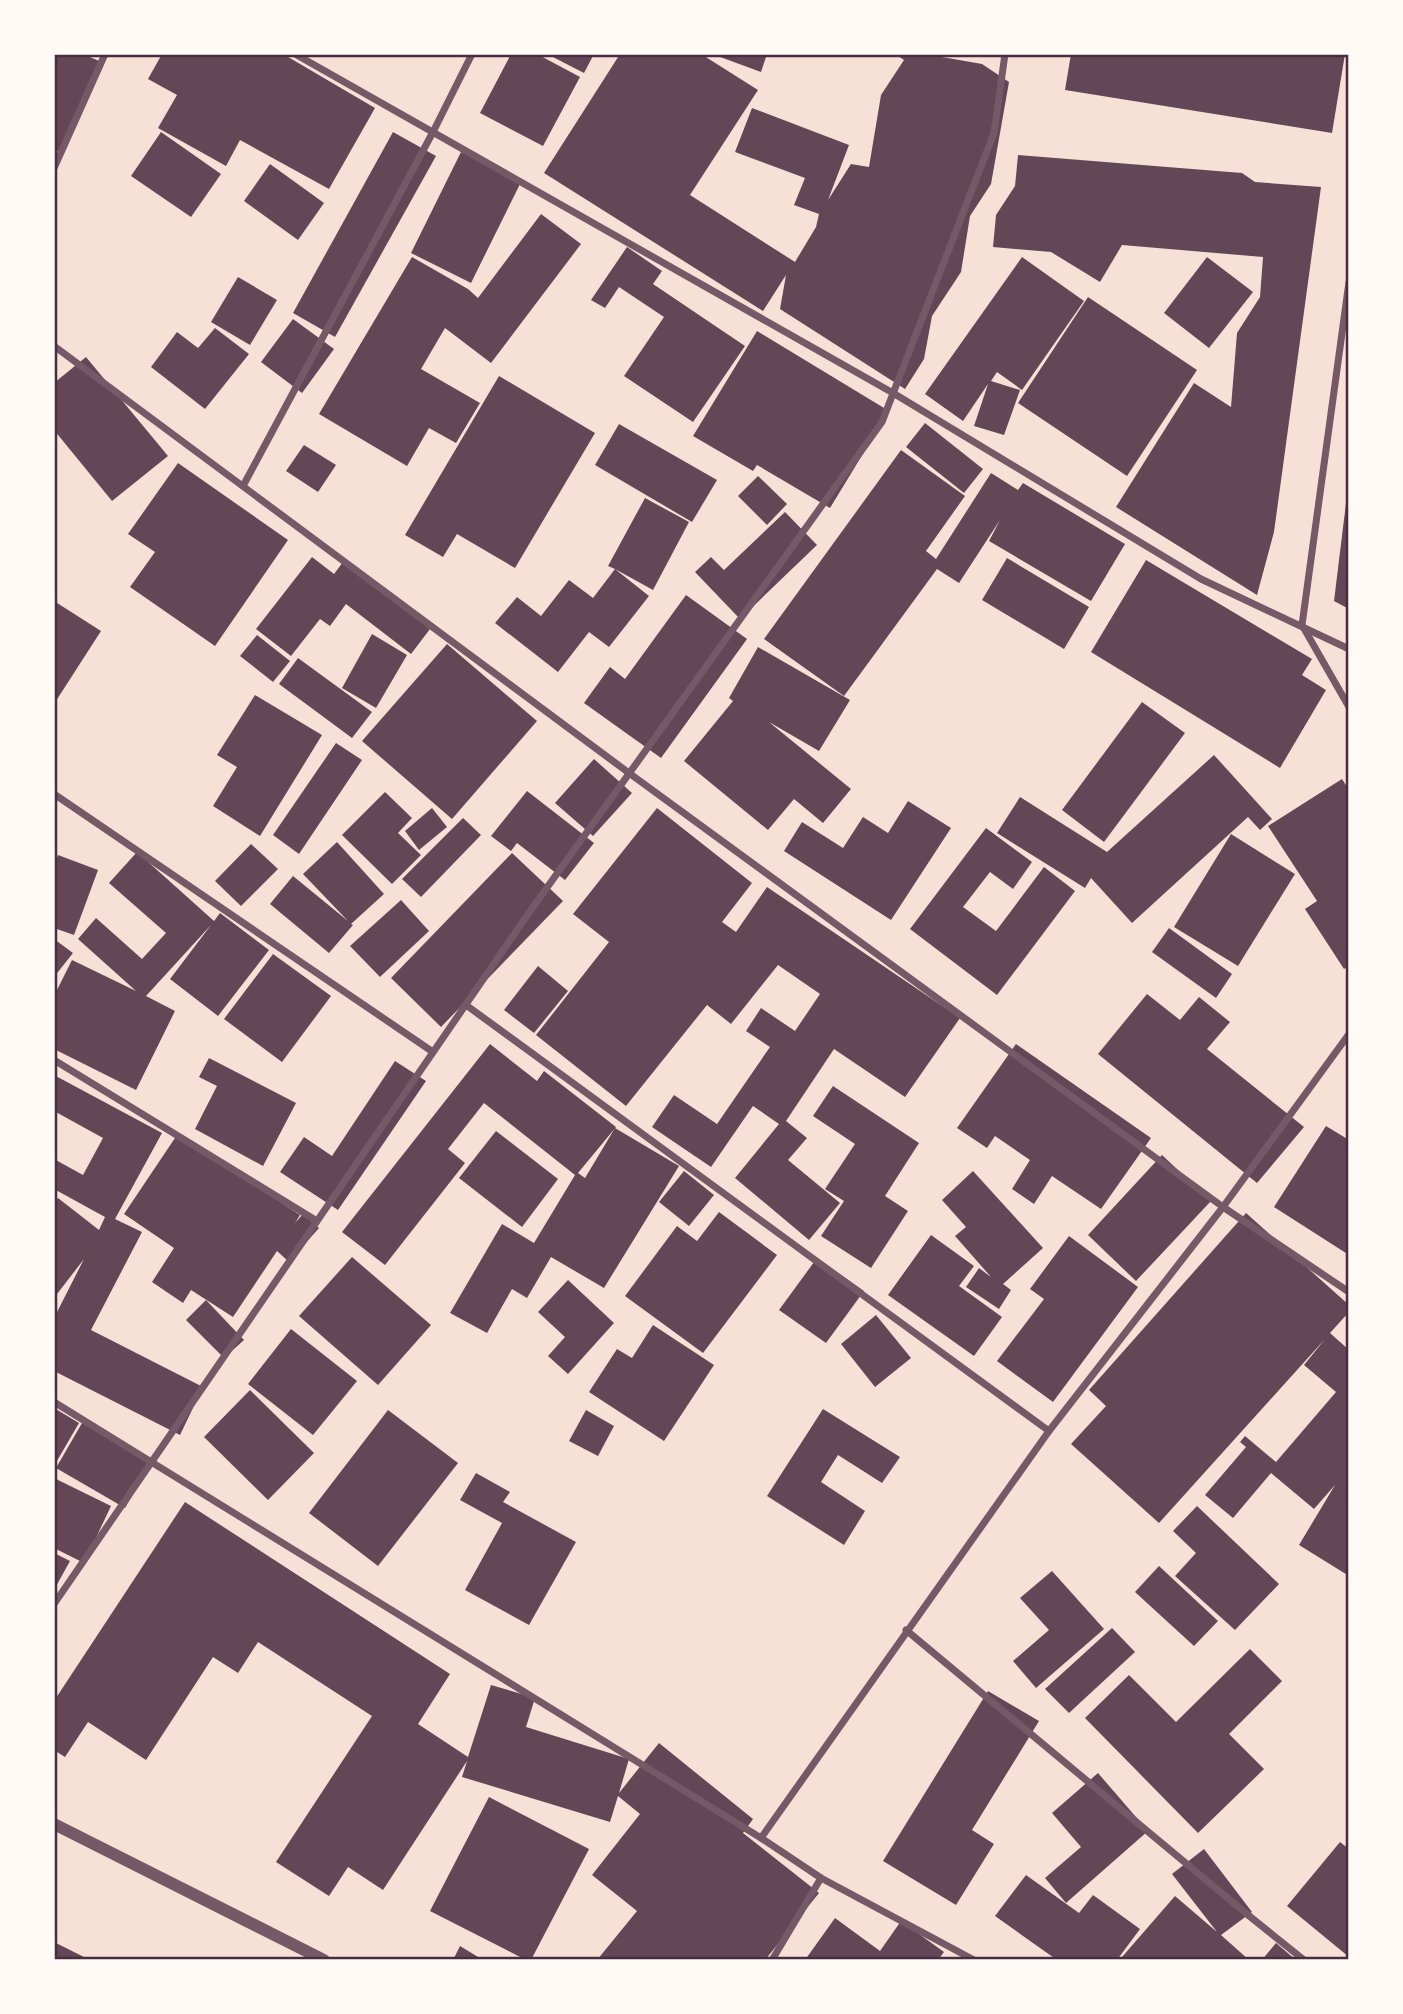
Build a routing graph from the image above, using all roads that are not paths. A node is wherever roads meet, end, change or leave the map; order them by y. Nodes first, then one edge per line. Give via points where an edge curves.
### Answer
1 (104, 54) edge
2 (295, 54) edge
3 (472, 54) edge
4 (1005, 54) edge
5 (433, 132) junction
6 (54, 168) edge
7 (1349, 282) edge
8 (54, 346) edge
9 (893, 393) junction
10 (243, 486) junction
11 (1302, 625) junction
12 (1349, 649) edge
13 (1349, 708) edge
14 (629, 773) junction
15 (54, 794) edge
16 (466, 1005) junction
17 (1349, 1034) edge
18 (433, 1052) junction
19 (54, 1060) edge
20 (1223, 1207) junction
21 (317, 1221) junction
22 (1349, 1292) edge
23 (54, 1402) edge
24 (1049, 1431) junction
25 (153, 1461) junction
26 (54, 1604) edge
27 (906, 1630) junction
28 (54, 1825) edge
29 (761, 1838) junction
30 (821, 1878) junction
31 (324, 1960) edge
32 (772, 1960) edge
33 (974, 1960) edge
34 (1304, 1960) edge

1 - 6 street
2 - 5 street
3 - 5 street
4 - 9 street via 993,133
5 - 9 street
5 - 10 street
7 - 11 street
8 - 10 street
9 - 11 street via 1201,579
9 - 14 street via 882,422
10 - 14 street
11 - 12 street
11 - 13 street
14 - 16 street
14 - 20 street
15 - 18 street
16 - 18 street
16 - 24 street
17 - 20 street
18 - 21 street
19 - 21 street
20 - 22 street
20 - 24 street
21 - 25 street
23 - 25 street
24 - 27 street
25 - 26 street
25 - 29 street
27 - 29 street
27 - 34 street
28 - 31 street
29 - 30 street
30 - 32 street
30 - 33 street

